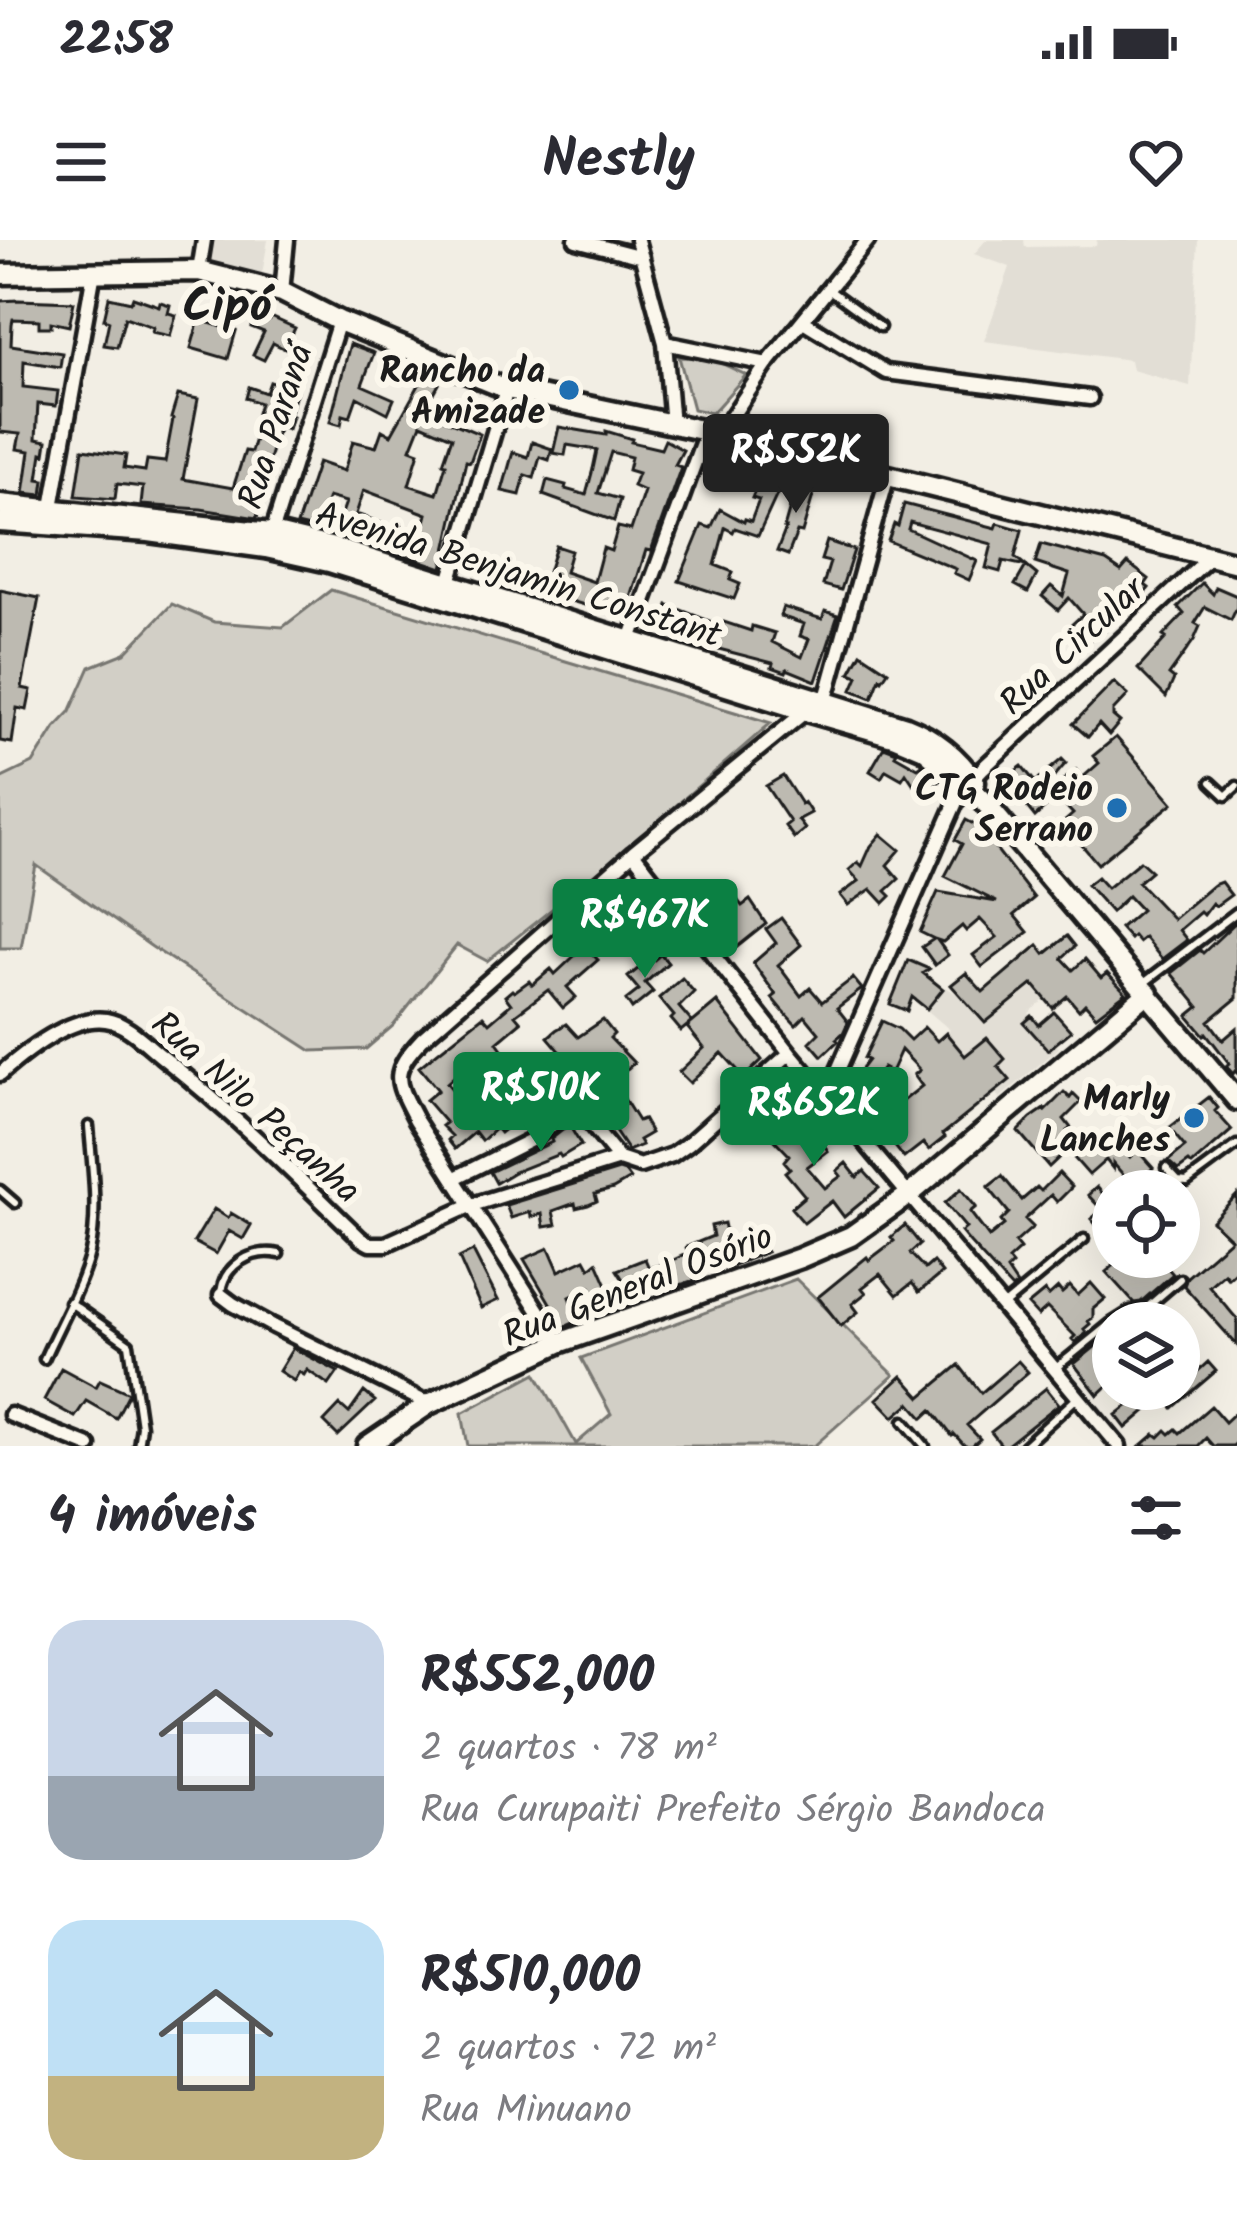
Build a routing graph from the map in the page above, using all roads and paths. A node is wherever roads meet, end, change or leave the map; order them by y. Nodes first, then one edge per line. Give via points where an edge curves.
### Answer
1 (204, 240) edge
2 (287, 240) edge
3 (576, 240) edge
4 (638, 240) edge
5 (868, 240) edge
6 (643, 257) junction
7 (199, 271) junction
8 (94, 272) junction
9 (0, 274) edge
10 (828, 289) junction
11 (282, 292) junction
12 (339, 321) junction
13 (803, 321) junction
14 (880, 327) dead end
15 (665, 344) junction
16 (767, 364) junction
17 (507, 389) junction
18 (1090, 398) dead end
19 (673, 425) junction
20 (713, 433) junction
21 (888, 475) junction
22 (0, 503) edge
23 (51, 518) junction
24 (0, 522) edge
25 (269, 541) junction
26 (1210, 557) junction
27 (1237, 563) edge
28 (446, 592) junction
29 (627, 648) junction
30 (825, 702) junction
31 (806, 711) junction
32 (1211, 782) dead end
33 (1237, 786) edge
34 (973, 787) junction
35 (633, 853) junction
36 (1237, 912) edge
37 (1144, 989) junction
38 (790, 1053) junction
39 (0, 1073) edge
40 (827, 1095) junction
41 (1237, 1100) edge
42 (89, 1126) dead end
43 (1237, 1145) edge
44 (619, 1160) junction
45 (1166, 1168) dead end
46 (454, 1178) junction
47 (0, 1190) edge
48 (910, 1194) junction
49 (15, 1203) dead end
50 (472, 1204) junction
51 (1084, 1239) dead end
52 (279, 1254) dead end
53 (1180, 1279) dead end
54 (220, 1294) joint
55 (69, 1302) junction
56 (1003, 1306) junction
57 (559, 1343) junction
58 (44, 1359) dead end
59 (1054, 1369) junction
60 (1077, 1398) junction
61 (429, 1404) junction
62 (10, 1414) dead end
63 (904, 1421) dead end
64 (89, 1446) edge
65 (138, 1446) edge
66 (367, 1446) edge
67 (925, 1446) edge
68 (1024, 1446) edge
69 (1119, 1446) edge

1 - 7 street
2 - 11 street
3 - 6 street
4 - 6 street
5 - 10 street
6 - 15 street
7 - 8 street
7 - 11 street
8 - 9 street
8 - 23 street
10 - 13 street
10 - 14 lane
11 - 12 street
12 - 17 street
12 - 25 street, Rua Paraná
13 - 16 street
13 - 18 street via 886,372
15 - 16 street
15 - 19 street
16 - 20 street
17 - 19 street
17 - 28 street
19 - 20 street
20 - 21 street
20 - 29 street
21 - 26 street
21 - 30 street
22 - 23 street, Avenida Benjamin Constant
23 - 24 street, Avenida Benjamin Constant
23 - 25 street, Avenida Benjamin Constant
25 - 28 street, Avenida Benjamin Constant
26 - 27 street
26 - 34 street, Rua Circular
28 - 29 street, Avenida Benjamin Constant
29 - 30 street, Avenida Benjamin Constant
29 - 31 street, Avenida Benjamin Constant
30 - 31 street
30 - 34 street, Avenida Benjamin Constant via 928,735
31 - 34 street, Avenida Benjamin Constant via 924,748
31 - 35 street
32 - 33 lane via 1226,796
34 - 37 street, Avenida Benjamin Constant
34 - 40 street, Rua Circular
35 - 38 street
35 - 46 street via 402,1060 403,1095
36 - 37 lane
37 - 41 street, Avenida Benjamin Constant
37 - 48 street, Rua General Osório
38 - 40 street
38 - 44 street, Rua Nilo Peçanha via 672,1155 640,1166
39 - 50 street, Rua Nilo Peçanha via 52,1035 106,1020 190,1079 370,1244
40 - 48 street
42 - 55 lane via 90,1255
43 - 45 lane via 1186,1182
44 - 46 street via 577,1106 535,1138
44 - 50 street, Rua Nilo Peçanha
46 - 50 street
47 - 49 lane
48 - 56 street
48 - 57 street, Rua General Osório via 851,1236 800,1258
50 - 57 street
51 - 56 lane
52 - 54 lane via 251,1255 230,1270
53 - 59 lane
54 - 61 street
55 - 58 lane
55 - 65 lane via 129,1344
56 - 59 street
57 - 61 street, Rua General Osório
59 - 60 street
60 - 68 lane
60 - 69 street
61 - 66 street, Rua General Osório
62 - 64 street
63 - 67 lane

